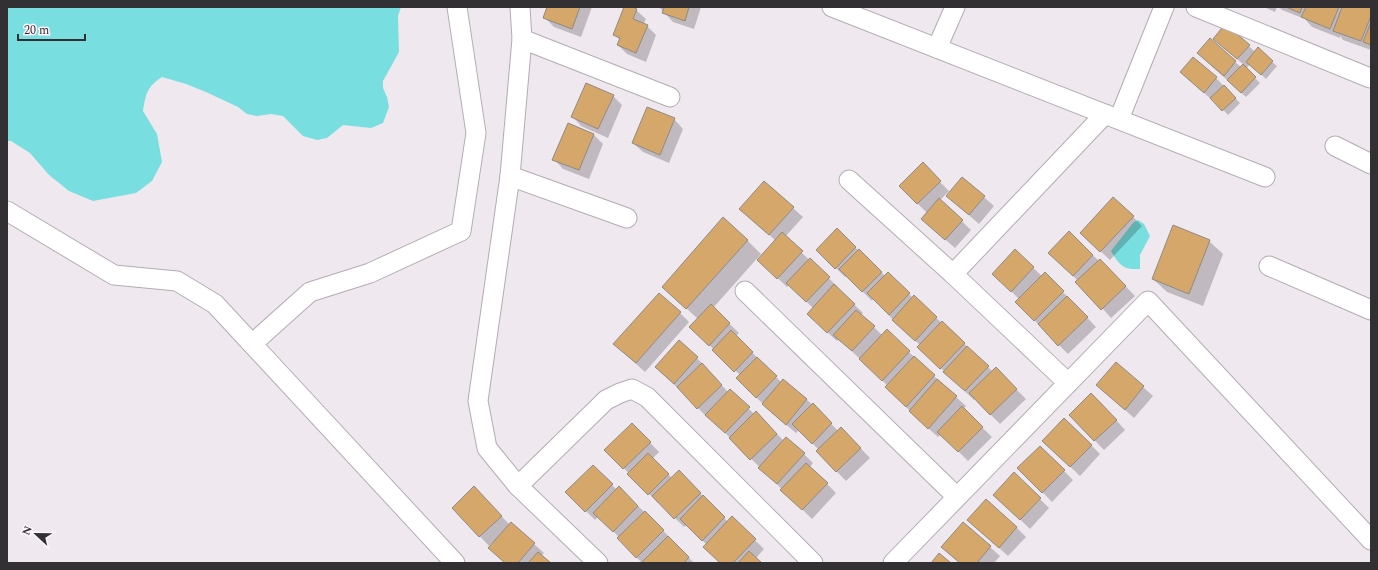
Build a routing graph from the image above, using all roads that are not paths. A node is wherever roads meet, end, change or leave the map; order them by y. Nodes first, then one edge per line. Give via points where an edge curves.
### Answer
1 (457, 7) edge
2 (520, 7) edge
3 (832, 7) edge
4 (955, 7) edge
5 (1164, 7) edge
6 (1196, 7) edge
7 (522, 39) junction
8 (937, 48) junction
9 (1370, 78) dead end
10 (670, 97) dead end
11 (1112, 116) junction
12 (1335, 146) dead end
13 (1371, 164) edge
14 (510, 176) junction
15 (1265, 177) dead end
16 (849, 180) dead end
17 (7, 211) edge
18 (627, 218) dead end
19 (1269, 266) dead end
20 (953, 274) junction
21 (745, 291) dead end
22 (1371, 310) edge
23 (252, 344) junction
24 (1068, 383) junction
25 (518, 486) junction
26 (958, 497) junction
27 (1371, 540) edge
28 (455, 563) edge
29 (598, 563) edge
30 (813, 563) edge
31 (893, 563) edge

1 - 23 street via 476,133 461,231 370,273 310,292
2 - 7 street
3 - 8 street
4 - 8 street
5 - 11 street
6 - 9 street
7 - 10 street
7 - 14 street
8 - 11 street
11 - 15 street
11 - 20 street
12 - 13 street
14 - 18 street
14 - 25 street via 478,401 488,448
16 - 20 street
17 - 23 street via 114,275 177,280 215,304
19 - 22 street
20 - 24 street
21 - 26 street
23 - 28 street
24 - 26 street
24 - 27 street via 1148,301
25 - 29 street
25 - 30 street via 606,400 632,389 647,397
26 - 31 street

